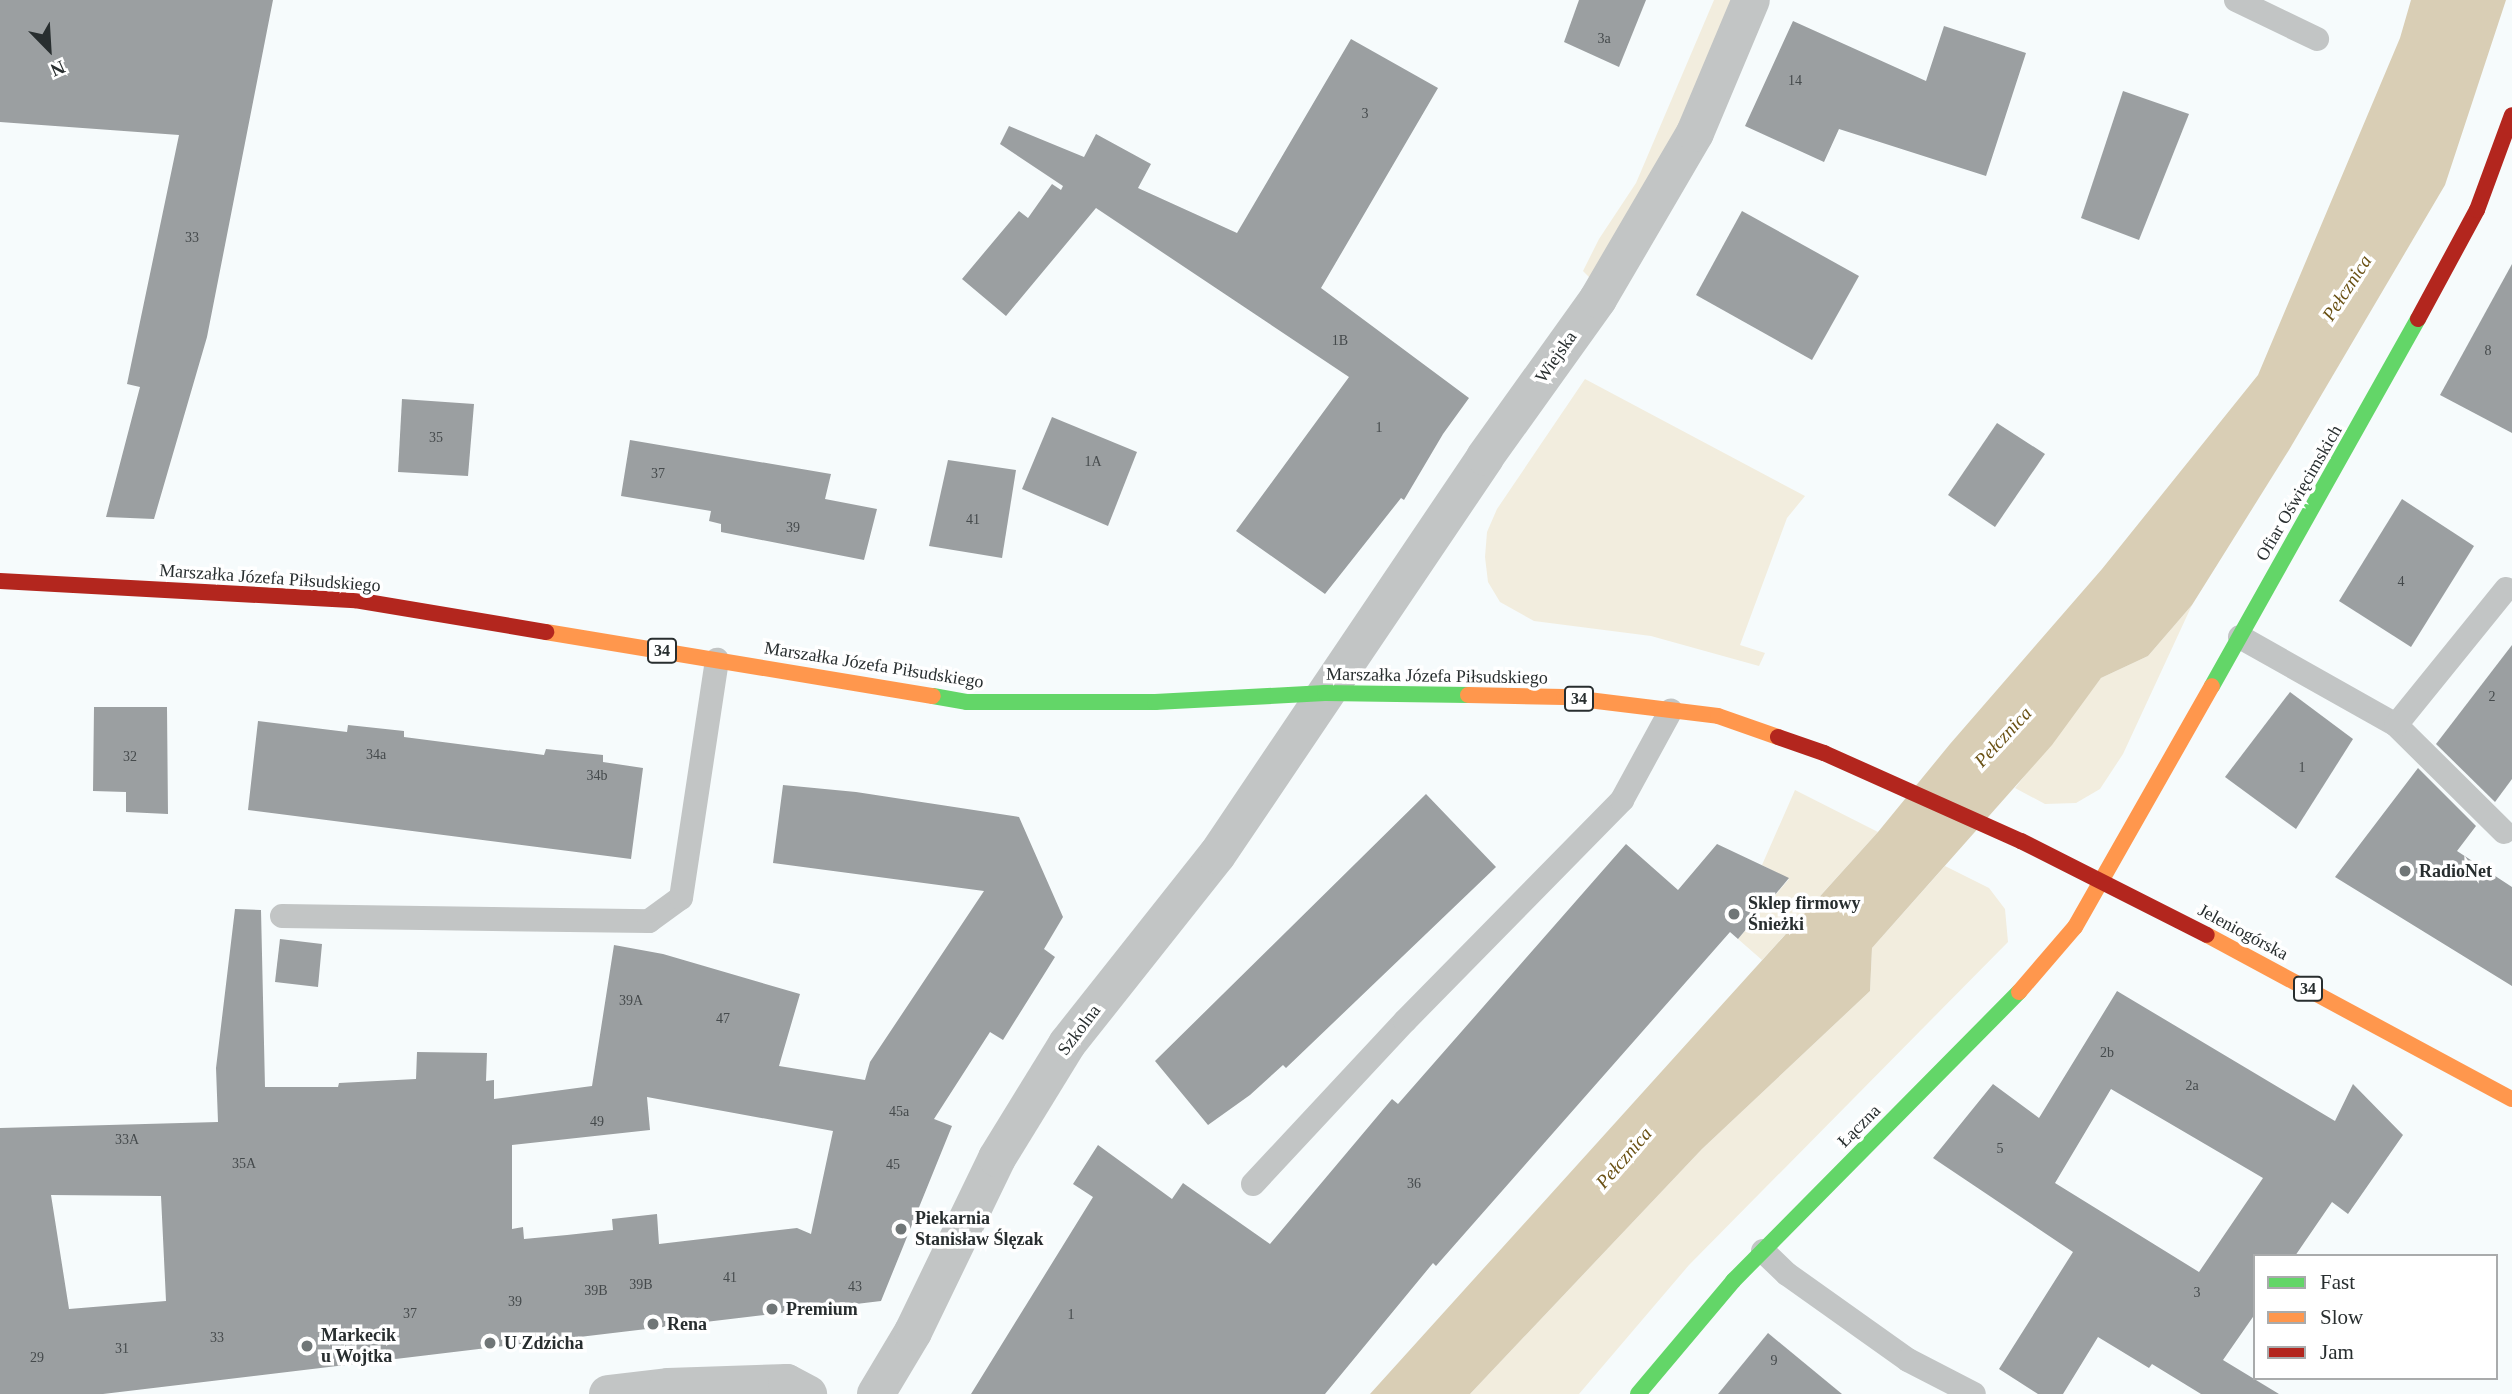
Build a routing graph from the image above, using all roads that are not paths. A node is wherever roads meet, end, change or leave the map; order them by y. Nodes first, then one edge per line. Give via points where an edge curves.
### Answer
1 (1751, 0) edge
2 (2236, 0) edge
3 (2317, 39) dead end
4 (2510, 126) edge
5 (0, 580) edge
6 (2506, 589) dead end
7 (2240, 637) junction
8 (717, 660) junction
9 (1325, 693) junction
10 (1671, 710) junction
11 (2396, 726) junction
12 (2504, 832) dead end
13 (2102, 881) junction
14 (282, 916) dead end
15 (2512, 1099) edge
16 (1253, 1184) dead end
17 (1763, 1251) junction
18 (608, 1394) edge
19 (808, 1394) edge
20 (876, 1394) edge
21 (1638, 1394) edge
22 (1974, 1394) edge

1 - 9 street, Wiejska via 1695,133 1598,299
2 - 3 lane
4 - 7 main road, Ofiar Oświęcimskich via 2477,210
5 - 8 main road, Marszałka Józefa Piłsudskiego / 34 via 355,600
6 - 11 lane
7 - 11 lane
7 - 13 main road, Ofiar Oświęcimskich
8 - 9 main road, Marszałka Józefa Piłsudskiego / 34 via 967,702 1155,702
8 - 14 lane via 681,898 649,921
9 - 10 main road, Marszałka Józefa Piłsudskiego / 34 via 1563,697
9 - 20 street, Szkolna via 1217,855 1067,1044 997,1158 912,1332
10 - 13 main road, Marszałka Józefa Piłsudskiego / 34 via 1738,721 1824,753
10 - 16 lane via 1622,800
11 - 12 lane
13 - 15 main road, Jeleniogórska / 34
13 - 17 main road, Łączna via 2043,968
17 - 21 main road, Łączna
17 - 22 lane via 1796,1281 1908,1360
18 - 19 street via 787,1383

